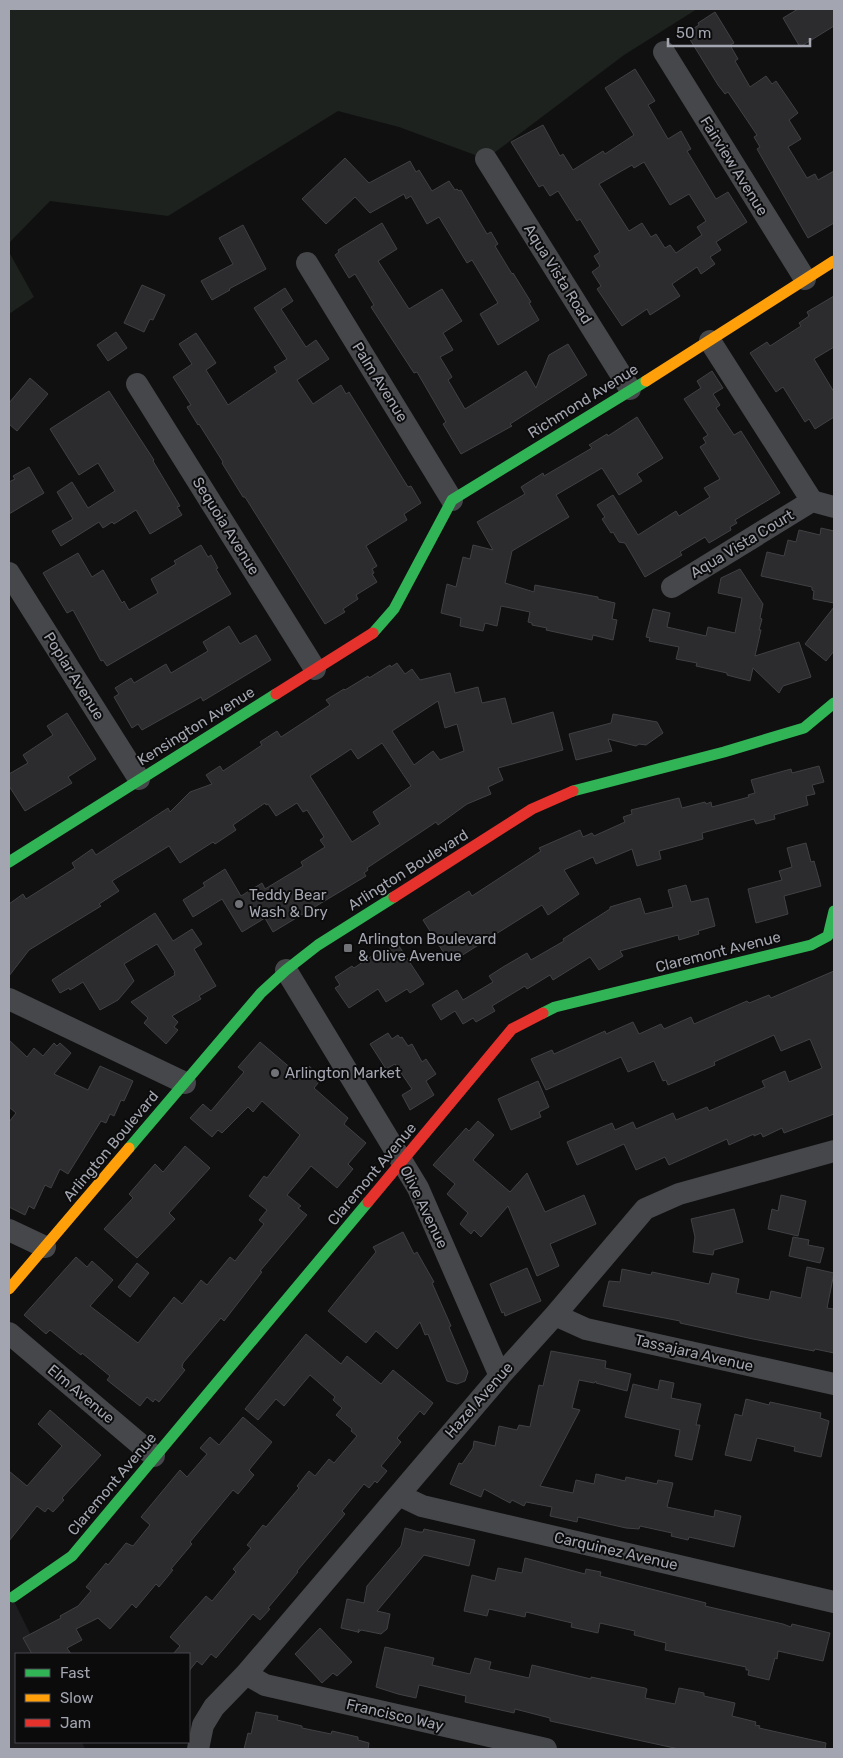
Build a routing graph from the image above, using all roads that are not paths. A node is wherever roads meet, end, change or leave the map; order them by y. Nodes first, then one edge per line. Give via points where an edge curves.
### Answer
1 (664, 52) dead end
2 (486, 159) dead end
3 (834, 261) edge
4 (307, 263) dead end
5 (805, 279) junction
6 (710, 341) junction
7 (137, 384) dead end
8 (630, 389) junction
9 (452, 500) junction
10 (812, 502) junction
11 (834, 507) edge
12 (9, 573) edge
13 (672, 587) dead end
14 (315, 669) junction
15 (834, 703) edge
16 (139, 779) junction
17 (9, 862) edge
18 (834, 910) edge
19 (286, 970) junction
20 (9, 999) edge
21 (185, 1083) junction
22 (834, 1151) edge
23 (402, 1162) junction
24 (9, 1230) edge
25 (45, 1247) junction
26 (9, 1289) edge
27 (555, 1315) junction
28 (9, 1333) edge
29 (500, 1376) junction
30 (834, 1384) edge
31 (154, 1456) junction
32 (399, 1495) junction
33 (13, 1597) dead end
34 (834, 1602) edge
35 (246, 1674) junction
36 (198, 1749) edge
37 (546, 1749) edge

1 - 5 street, Fairview Avenue
2 - 8 street, Aqua Vista Road
3 - 5 street, Richmond Avenue
4 - 9 street, Palm Avenue
5 - 6 street, Richmond Avenue
6 - 8 street, Richmond Avenue
6 - 10 street
7 - 14 street, Sequoia Avenue
8 - 9 street, Richmond Avenue
9 - 14 street, Kensington Avenue via 394,609 372,634
10 - 11 street
10 - 13 street, Aqua Vista Court
12 - 16 street, Poplar Avenue
14 - 16 street, Kensington Avenue
15 - 19 street, Arlington Boulevard via 804,728 571,791 532,809 318,945
16 - 17 street, Kensington Avenue
18 - 23 street, Claremont Avenue via 828,936 811,945 554,1007 512,1029
19 - 21 street, Arlington Boulevard via 261,993
19 - 23 street, Olive Avenue
20 - 21 street
21 - 25 street, Arlington Boulevard
22 - 27 street, Hazel Avenue via 679,1194 645,1209
23 - 29 street, Olive Avenue via 418,1188
23 - 31 street, Claremont Avenue
24 - 25 street
25 - 26 street, Arlington Boulevard
27 - 29 street, Hazel Avenue
27 - 30 street, Tassajara Avenue via 586,1329
28 - 31 street, Elm Avenue
29 - 32 street, Hazel Avenue
31 - 33 street, Claremont Avenue via 72,1556
32 - 34 street, Carquinez Avenue via 422,1506
32 - 35 street, Hazel Avenue
35 - 36 street, Hazel Avenue via 214,1707 203,1725
35 - 37 street, Francisco Way via 265,1685

